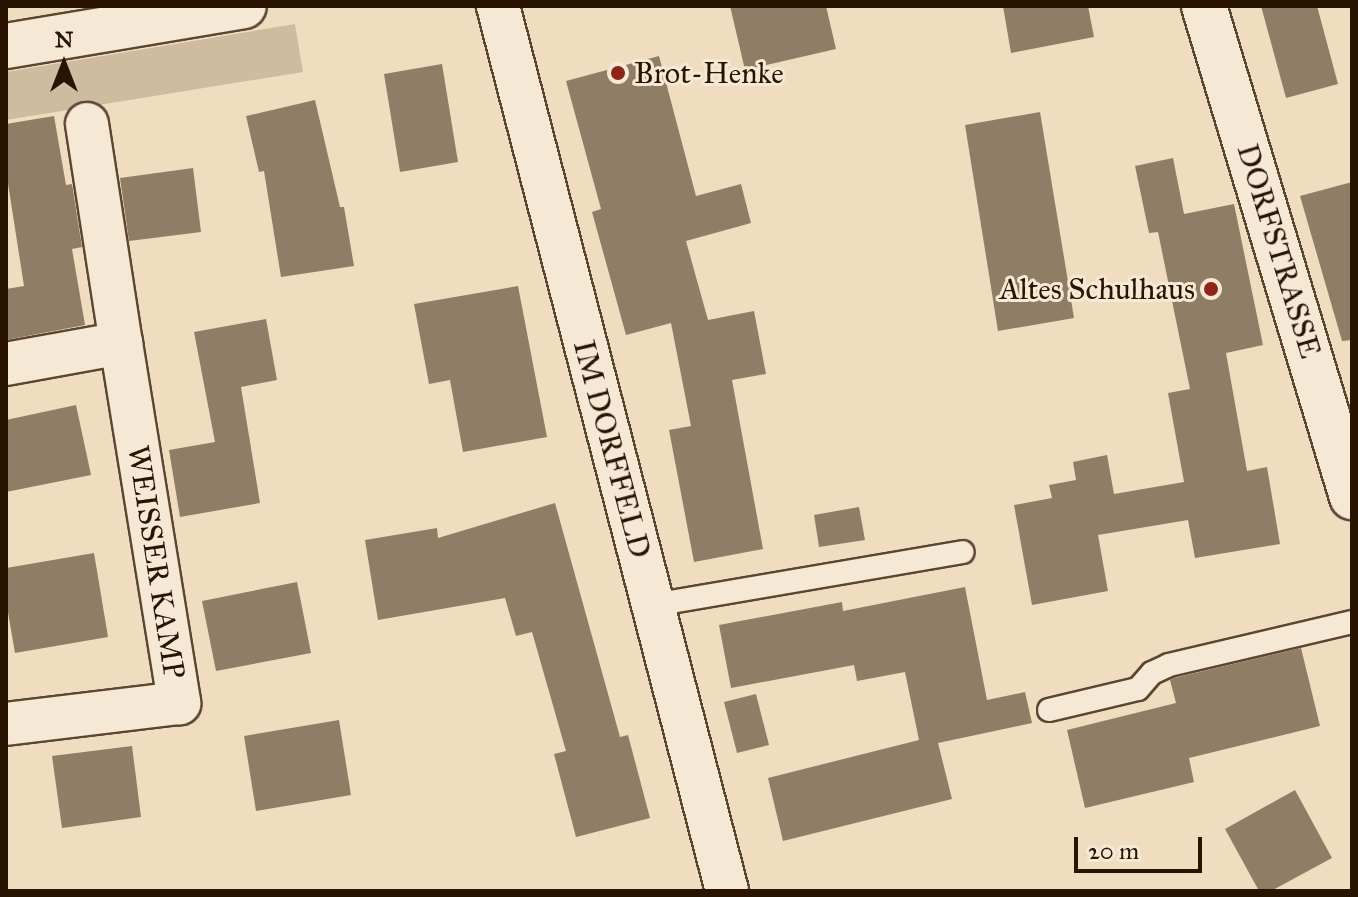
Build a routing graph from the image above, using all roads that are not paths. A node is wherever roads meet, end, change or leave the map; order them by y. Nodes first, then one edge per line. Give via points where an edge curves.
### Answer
1 (244, 6) edge
2 (498, 6) edge
3 (1204, 6) edge
4 (6, 46) edge
5 (87, 124) dead end
6 (121, 343) junction
7 (6, 364) edge
8 (1352, 497) edge
9 (962, 552) dead end
10 (653, 605) junction
11 (1352, 622) edge
12 (1049, 710) dead end
13 (6, 724) edge
14 (727, 891) edge

1 - 4 main road
2 - 10 street, IM DORFFELD
3 - 8 main road, DORFSTRASSE
5 - 6 street, WEISSER KAMP
6 - 7 street
6 - 13 street, WEISSER KAMP via 179,703
9 - 10 lane
10 - 14 street, IM DORFFELD
11 - 12 lane via 1169,665 1152,673 1138,689

